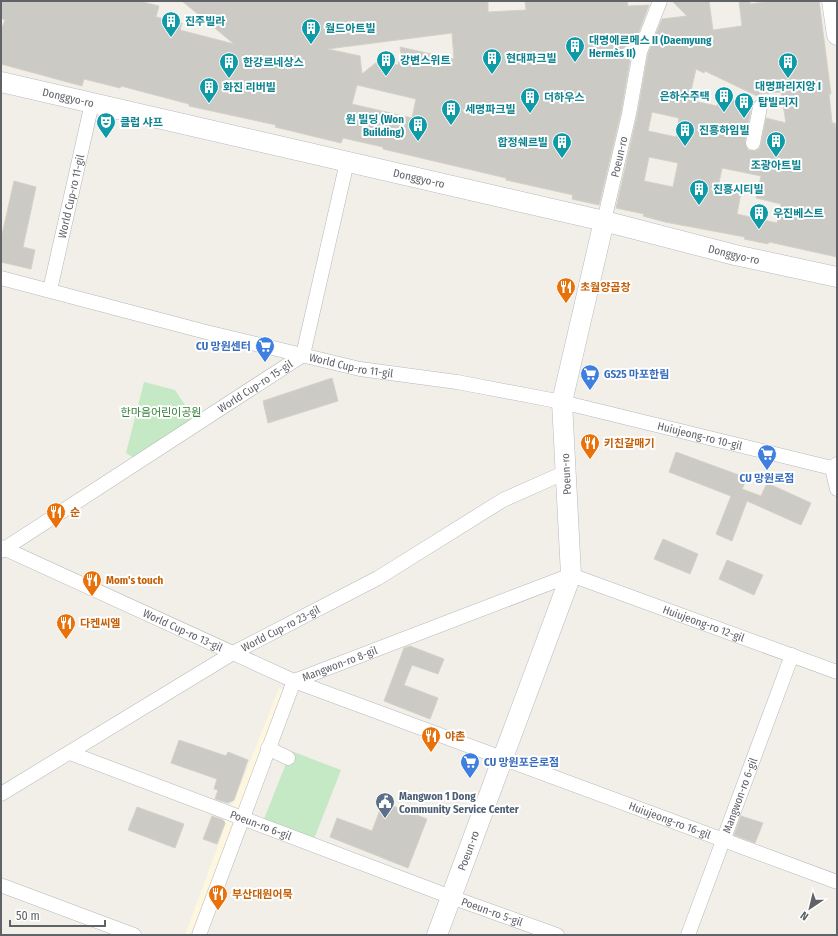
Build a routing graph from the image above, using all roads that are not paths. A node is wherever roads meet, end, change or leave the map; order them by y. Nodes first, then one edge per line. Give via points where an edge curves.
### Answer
1 (660, 1) edge
2 (832, 1) edge
3 (837, 35) edge
4 (1, 82) edge
5 (92, 103) junction
6 (760, 107) dead end
7 (753, 143) dead end
8 (347, 162) junction
9 (604, 221) junction
10 (837, 277) edge
11 (1, 278) edge
12 (50, 290) junction
13 (303, 355) junction
14 (562, 402) junction
15 (834, 466) edge
16 (566, 472) junction
17 (837, 489) edge
18 (2, 549) edge
19 (571, 575) junction
20 (233, 653) junction
21 (792, 655) junction
22 (837, 672) edge
23 (294, 681) junction
24 (268, 748) junction
25 (70, 753) junction
26 (288, 758) dead end
27 (502, 758) junction
28 (1, 794) edge
29 (242, 818) junction
30 (723, 840) junction
31 (837, 882) edge
32 (2, 886) edge
33 (451, 897) junction
34 (134, 935) edge
35 (199, 935) edge
36 (437, 935) edge
37 (556, 935) edge
38 (688, 935) edge

1 - 9 street, Poeun-ro via 640,52 629,114
2 - 3 street
4 - 5 street, Donggyo-ro
5 - 8 street, Donggyo-ro
5 - 12 street, World Cup-ro 11-gil
6 - 7 street
8 - 9 street, Donggyo-ro
8 - 13 street, World Cup-ro 15-gil
9 - 10 street, Donggyo-ro via 732,255
9 - 14 street, Poeun-ro
11 - 12 street, World Cup-ro 11-gil
12 - 13 street, World Cup-ro 11-gil
13 - 14 street, World Cup-ro 11-gil via 360,369 457,382
13 - 18 street, World Cup-ro 15-gil
14 - 15 street, Huiujeong-ro 10-gil
14 - 16 street, Poeun-ro
15 - 17 street
16 - 19 street, Poeun-ro
16 - 20 street, World Cup-ro 23-gil via 503,500 378,578
18 - 20 street, World Cup-ro 13-gil
19 - 21 street, Huiujeong-ro 12-gil
19 - 23 street, Mangwon-ro 8-gil
19 - 27 street, Poeun-ro
20 - 23 street, World Cup-ro 13-gil
20 - 25 street, World Cup-ro 23-gil
21 - 22 street, Huiujeong-ro 12-gil
21 - 30 street, Mangwon-ro 6-gil
23 - 24 street, Mangwon-ro 8-gil
23 - 27 street, World Cup-ro 13-gil
24 - 26 street
24 - 29 street, Mangwon-ro 8-gil
25 - 28 street, World Cup-ro 23-gil
25 - 29 street, Poeun-ro 6-gil
27 - 30 street, Huiujeong-ro 16-gil
27 - 33 street, Poeun-ro
29 - 33 street, Poeun-ro 6-gil
29 - 35 street, Mangwon-ro 8-gil
30 - 31 street, Huiujeong-ro 16-gil
30 - 38 street, Mangwon-ro 6-gil
32 - 34 street
33 - 36 street, Poeun-ro
33 - 37 street, Poeun-ro 5-gil

